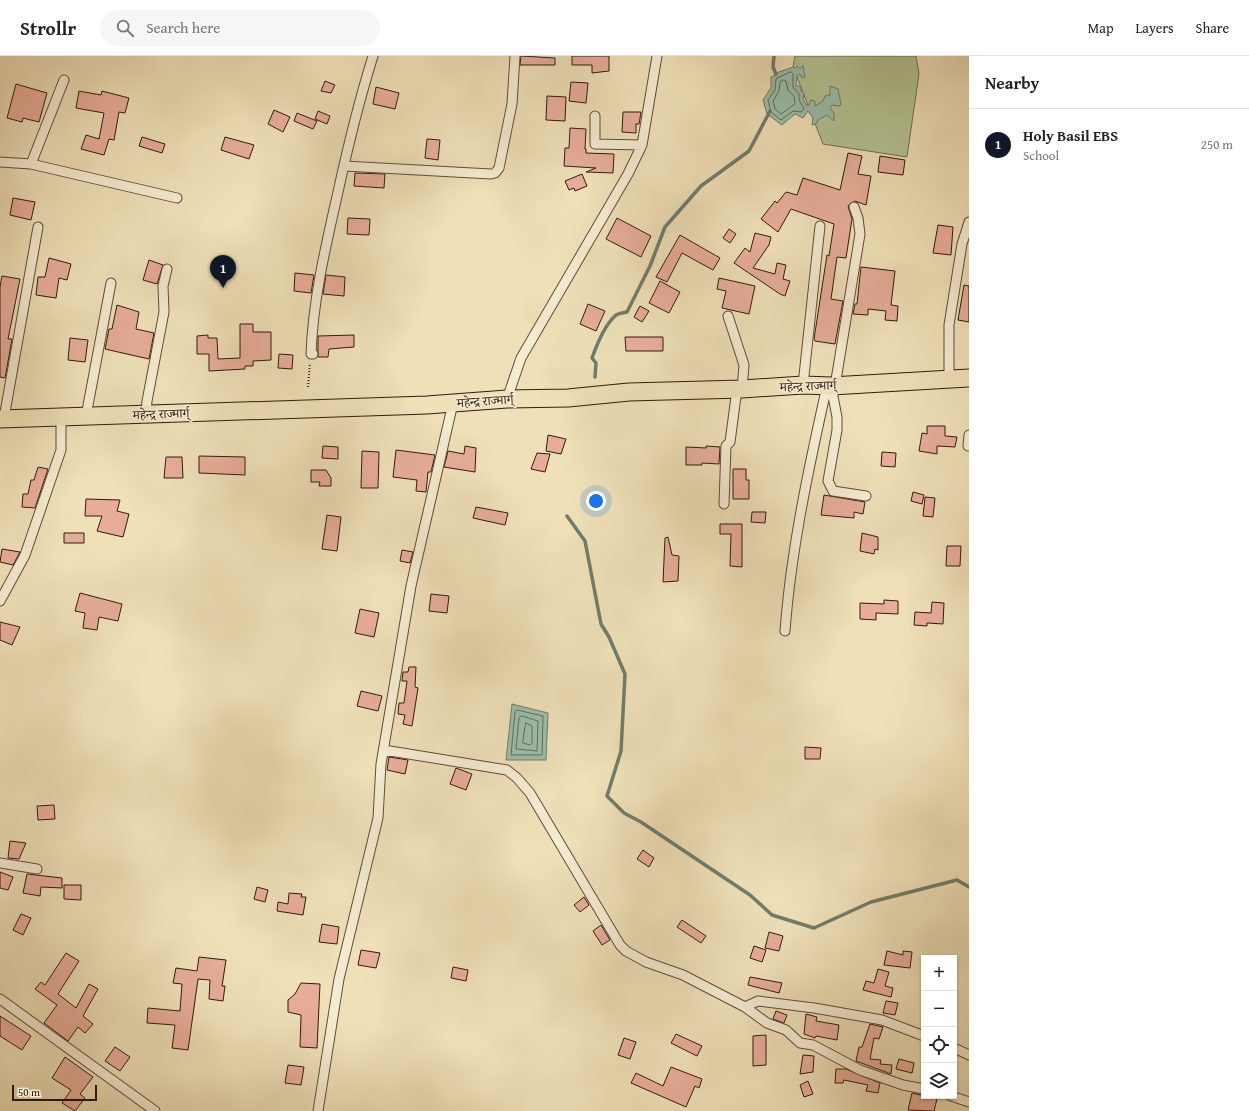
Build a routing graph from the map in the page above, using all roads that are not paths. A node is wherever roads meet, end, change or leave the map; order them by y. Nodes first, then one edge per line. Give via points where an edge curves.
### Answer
1 (373, 56) edge
2 (515, 56) edge
3 (657, 56) edge
4 (64, 80) dead end
5 (595, 116) dead end
6 (642, 145) junction
7 (0, 162) edge
8 (31, 164) junction
9 (344, 166) junction
10 (177, 198) dead end
11 (854, 207) dead end
12 (969, 222) edge
13 (820, 226) dead end
14 (38, 227) dead end
15 (167, 269) dead end
16 (112, 283) dead end
17 (728, 316) dead end
18 (312, 354) road end
19 (969, 378) edge
20 (949, 380) junction
21 (803, 385) junction
22 (831, 386) junction
23 (739, 389) junction
24 (507, 399) junction
25 (453, 403) junction
26 (146, 414) junction
27 (86, 416) junction
28 (61, 417) junction
29 (2, 418) edge
30 (969, 436) edge
31 (968, 446) dead end
32 (866, 496) dead end
33 (724, 504) dead end
34 (0, 602) edge
35 (785, 631) dead end
36 (384, 750) junction
37 (0, 863) edge
38 (37, 869) dead end
39 (0, 999) edge
40 (745, 1006) junction
41 (921, 1035) edge
42 (957, 1049) edge
43 (969, 1055) edge
44 (921, 1088) edge
45 (957, 1098) edge
46 (969, 1102) edge
47 (155, 1111) edge
48 (318, 1111) edge

1 - 9 street via 358,102
2 - 9 street via 512,104 499,168 495,173
3 - 6 street
4 - 8 street
5 - 6 street via 595,144
6 - 24 street via 628,174 521,358
7 - 8 street
8 - 10 street
9 - 18 street via 321,271
11 - 22 street via 860,234
12 - 20 street via 962,244 949,325
13 - 21 street
14 - 29 street
15 - 26 street via 163,286 164,312 146,402
16 - 27 street
17 - 23 street via 744,365
19 - 20 highway, महेन्द्र राज्मार्ग्
20 - 22 highway, महेन्द्र राज्मार्ग्
21 - 22 highway, महेन्द्र राज्मार्ग्
21 - 23 highway, महेन्द्र राज्मार्ग्
22 - 32 street via 837,416 828,481 833,491
22 - 35 street via 811,457
23 - 24 highway, महेन्द्र राज्मार्ग्
23 - 33 street via 730,442 726,446
24 - 25 highway, महेन्द्र राज्मार्ग्
25 - 26 highway, महेन्द्र राज्मार्ग्
25 - 36 street via 411,586
26 - 27 highway, महेन्द्र राज्मार्ग्
27 - 28 highway, महेन्द्र राज्मार्ग्
28 - 29 highway, महेन्द्र राज्मार्ग्
28 - 34 street via 61,450 25,555
30 - 31 street
36 - 40 street via 507,770 530,793 620,945 646,962 683,975
36 - 48 street via 378,818 339,979
37 - 38 street
39 - 47 street
40 - 41 street via 758,1001 814,1008 882,1020
40 - 44 street via 767,1023 786,1030 800,1043 813,1045 860,1070 903,1085
42 - 43 street
45 - 46 street

